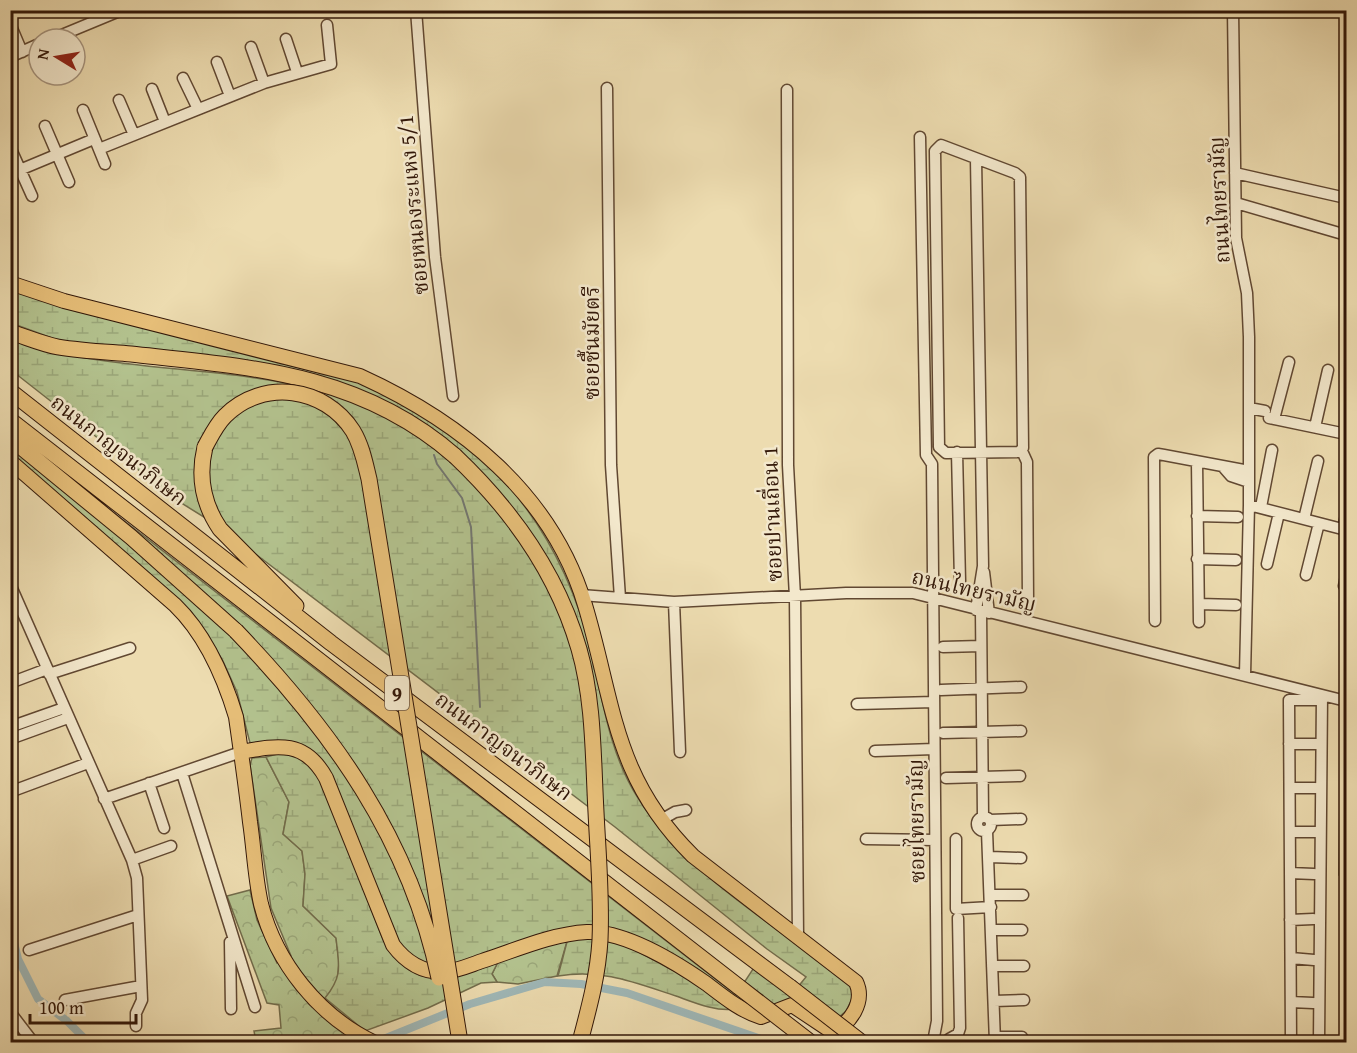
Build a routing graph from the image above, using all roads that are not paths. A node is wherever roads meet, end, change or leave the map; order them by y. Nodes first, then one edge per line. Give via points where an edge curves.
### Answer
1 (122, 10) edge
2 (416, 10) edge
3 (1233, 10) edge
4 (98, 15) edge
5 (327, 25) dead end
6 (11, 26) edge
7 (75, 27) edge
8 (286, 39) dead end
9 (251, 47) dead end
10 (27, 50) edge
11 (22, 52) junction
12 (10, 57) edge
13 (217, 62) dead end
14 (297, 72) junction
15 (183, 78) dead end
16 (264, 83) junction
17 (607, 88) dead end
18 (152, 89) dead end
19 (787, 90) dead end
20 (230, 96) junction
21 (119, 100) dead end
22 (198, 109) junction
23 (82, 110) dead end
24 (165, 123) junction
25 (45, 126) dead end
26 (134, 135) junction
27 (920, 136) dead end
28 (97, 144) junction
29 (10, 147) edge
30 (58, 155) junction
31 (976, 159) junction
32 (105, 164) dead end
33 (15, 172) edge
34 (1235, 173) junction
35 (69, 182) dead end
36 (32, 196) dead end
37 (1347, 198) edge
38 (1236, 203) junction
39 (1347, 235) edge
40 (10, 283) edge
41 (10, 332) edge
42 (1289, 362) dead end
43 (1328, 370) dead end
44 (10, 391) edge
45 (453, 396) dead end
46 (1249, 411) junction
47 (1271, 416) junction
48 (10, 420) edge
49 (1316, 427) junction
50 (1347, 434) edge
51 (10, 438) edge
52 (1272, 450) dead end
53 (1022, 451) junction
54 (981, 452) junction
55 (957, 453) junction
56 (1318, 461) dead end
57 (10, 462) edge
58 (1197, 462) junction
59 (1249, 476) junction
60 (1249, 505) junction
61 (1261, 507) junction
62 (1279, 513) junction
63 (1347, 515) edge
64 (1197, 516) junction
65 (1238, 517) dead end
66 (1304, 519) junction
67 (1320, 523) junction
68 (1345, 530) edge
69 (1197, 559) junction
70 (1236, 560) dead end
71 (1267, 564) dead end
72 (1306, 575) dead end
73 (960, 580) dead end
74 (10, 584) edge
75 (581, 595) junction
76 (795, 597) junction
77 (620, 598) junction
78 (934, 598) junction
79 (1028, 599) dead end
80 (674, 602) junction
81 (1199, 604) junction
82 (1236, 605) dead end
83 (985, 612) junction
84 (1155, 621) dead end
85 (1199, 621) dead end
86 (331, 643) junction
87 (943, 646) dead end
88 (981, 646) junction
89 (130, 648) dead end
90 (48, 672) junction
91 (1245, 675) junction
92 (10, 683) edge
93 (1021, 687) dead end
94 (981, 689) junction
95 (941, 690) dead end
96 (1320, 698) junction
97 (1347, 701) edge
98 (934, 702) junction
99 (857, 704) dead end
100 (66, 713) junction
101 (10, 727) edge
102 (1021, 731) dead end
103 (943, 733) dead end
104 (981, 733) junction
105 (10, 739) edge
106 (1289, 744) junction
107 (1316, 744) dead end
108 (934, 749) junction
109 (875, 751) dead end
110 (241, 752) junction
111 (680, 752) dead end
112 (88, 763) junction
113 (180, 773) junction
114 (1020, 776) dead end
115 (983, 777) junction
116 (946, 778) dead end
117 (149, 783) junction
118 (1290, 788) junction
119 (1315, 788) dead end
120 (10, 792) edge
121 (104, 799) junction
122 (686, 810) dead end
123 (1021, 819) dead end
124 (661, 820) junction
125 (987, 823) junction
126 (164, 828) dead end
127 (1290, 832) junction
128 (1315, 832) dead end
129 (866, 839) dead end
130 (956, 839) dead end
131 (935, 840) junction
132 (171, 846) dead end
133 (990, 857) junction
134 (1021, 858) dead end
135 (132, 860) junction
136 (1290, 873) junction
137 (1314, 874) dead end
138 (990, 894) junction
139 (1023, 895) dead end
140 (991, 908) junction
141 (138, 915) junction
142 (958, 918) dead end
143 (1313, 919) dead end
144 (1290, 920) junction
145 (991, 930) junction
146 (1022, 930) dead end
147 (798, 936) junction
148 (232, 942) junction
149 (28, 950) dead end
150 (1291, 958) junction
151 (1314, 960) dead end
152 (992, 966) junction
153 (1024, 966) dead end
154 (141, 986) junction
155 (65, 1000) dead end
156 (1024, 1000) dead end
157 (994, 1001) junction
158 (1291, 1002) junction
159 (1313, 1003) dead end
160 (255, 1007) dead end
161 (231, 1010) dead end
162 (10, 1012) edge
163 (936, 1024) junction
164 (136, 1026) dead end
165 (1022, 1037) dead end
166 (995, 1040) edge
167 (952, 1041) edge
168 (33, 1042) edge
169 (373, 1042) edge
170 (453, 1042) edge
171 (460, 1042) edge
172 (580, 1042) edge
173 (810, 1042) edge
174 (861, 1042) edge
175 (933, 1042) edge
176 (1291, 1042) edge
177 (1319, 1042) edge

1 - 4 street
2 - 45 street, ซอยหนองระแหง 5/1 via 435,257
3 - 34 street, ถนนไทยรามัญ
4 - 7 street
5 - 14 street via 331,64
6 - 11 street
8 - 14 street
9 - 16 street
10 - 11 street
11 - 12 street
13 - 20 street
14 - 16 street
15 - 22 street
16 - 20 street
17 - 77 street, ซอยชื้นมัยตรี via 611,465
18 - 24 street
19 - 76 street, ซอยปานเถื่อน 1 via 788,465
20 - 22 street
21 - 26 street
22 - 24 street
23 - 28 street
24 - 26 street
25 - 30 street
26 - 28 street
27 - 78 street, ซอยไทยรามัญ via 926,455 932,464
28 - 30 street
28 - 32 street
29 - 33 street
30 - 33 street
30 - 35 street
31 - 53 street via 1020,177
31 - 54 street
31 - 55 street via 946,146 935,150 939,447 946,453
33 - 36 street
34 - 37 street
34 - 38 street, ถนนไทยรามัญ
38 - 39 street
38 - 46 street, ถนนไทยรามัญ via 1237,248 1247,293
40 - 75 main road via 64,301 360,376 399,393 491,457 530,499 554,535
41 - 172 highway, bridge via 58,346 252,367 314,380 370,401 436,440 510,514 539,554 566,611 579,650 592,739 600,907 596,980
42 - 47 street
43 - 49 street
44 - 86 highway, ถนนกาญจนาภิเษก / 9
46 - 47 street
46 - 59 street, ถนนไทยรามัญ
47 - 49 street
48 - 173 highway, ถนนกาญจนาภิเษก / 9, bridge
49 - 50 street
51 - 170 highway, bridge via 194,592 236,631 315,718 357,781 398,854 436,960
52 - 61 street
53 - 54 street
53 - 79 street via 1027,462
54 - 55 street
54 - 83 street
55 - 73 street
56 - 66 street
57 - 110 main road via 186,615 215,661 229,693
58 - 59 street via 1224,468 1234,466
58 - 64 street
58 - 84 street via 1158,454 1154,458
59 - 60 street, ถนนไทยรามัญ
60 - 61 street
60 - 91 street, ถนนไทยรามัญ
61 - 62 street
62 - 66 street
62 - 71 street
63 - 68 street
64 - 65 street
64 - 69 street
66 - 67 street
67 - 68 street
67 - 72 street
69 - 70 street
69 - 81 street
74 - 90 street
75 - 77 street, ถนนไทยรามัญ
75 - 124 main road via 615,729 643,794
76 - 78 street, ถนนไทยรามัญ via 914,592
76 - 80 street, ถนนไทยรามัญ
76 - 147 street, ซอยปานเถื่อน 1
77 - 80 street, ถนนไทยรามัญ
78 - 83 street, ถนนไทยรามัญ
78 - 98 street, ซอยไทยรามัญ
80 - 111 street
81 - 82 street
81 - 85 street
83 - 88 street
83 - 91 street, ถนนไทยรามัญ
86 - 171 highway, bridge via 220,529 203,492 202,461 214,429 225,415 253,398 284,392 308,395 334,409 358,441 369,479
86 - 174 highway, ถนนกาญจนาภิเษก / 9, bridge
87 - 88 street
88 - 94 street
89 - 90 street
90 - 92 street
90 - 100 street
91 - 96 street, ถนนไทยรามัญ
93 - 94 street
94 - 95 street
94 - 104 street
96 - 97 street, ถนนไทยรามัญ
96 - 106 street via 1289,700
96 - 177 street
98 - 99 street
98 - 108 street, ซอยไทยรามัญ
100 - 101 street
100 - 105 street
100 - 112 street
102 - 104 street
103 - 104 street
104 - 115 street
106 - 107 street
106 - 118 street
108 - 109 street
108 - 131 street, ซอยไทยรามัญ
110 - 113 street
110 - 147 main road via 291,748 313,758 326,778 393,945 401,956 420,967 444,972 558,936 605,934 638,945 753,1014 769,1016 792,1005 826,1030 836,1030 851,1017 860,990 856,982
110 - 169 main road via 262,906 277,946 308,992 342,1023
112 - 120 street
112 - 121 street
113 - 117 street
113 - 148 street
114 - 115 street
115 - 116 street
115 - 125 street
117 - 121 street
117 - 126 street
118 - 119 street
118 - 127 street
121 - 135 street
122 - 124 street
123 - 125 street
124 - 147 main road via 693,856
125 - 133 street
127 - 128 street
127 - 136 street
129 - 131 street
130 - 140 street via 956,909
131 - 163 street, ซอยไทยรามัญ
132 - 135 street
133 - 134 street
133 - 138 street
135 - 141 street
136 - 137 street
136 - 144 street
138 - 139 street
138 - 140 street
140 - 145 street
141 - 149 street
141 - 154 street
142 - 167 street via 960,1029
143 - 144 street
144 - 150 street
145 - 146 street
145 - 152 street
148 - 160 street
148 - 161 street
150 - 151 street
150 - 158 street
152 - 153 street
152 - 157 street
154 - 155 street
154 - 164 street
156 - 157 street
157 - 166 street
158 - 159 street
158 - 176 street
162 - 168 street
163 - 167 street via 939,1032
163 - 175 street, ซอยไทยรามัญ
165 - 166 street

